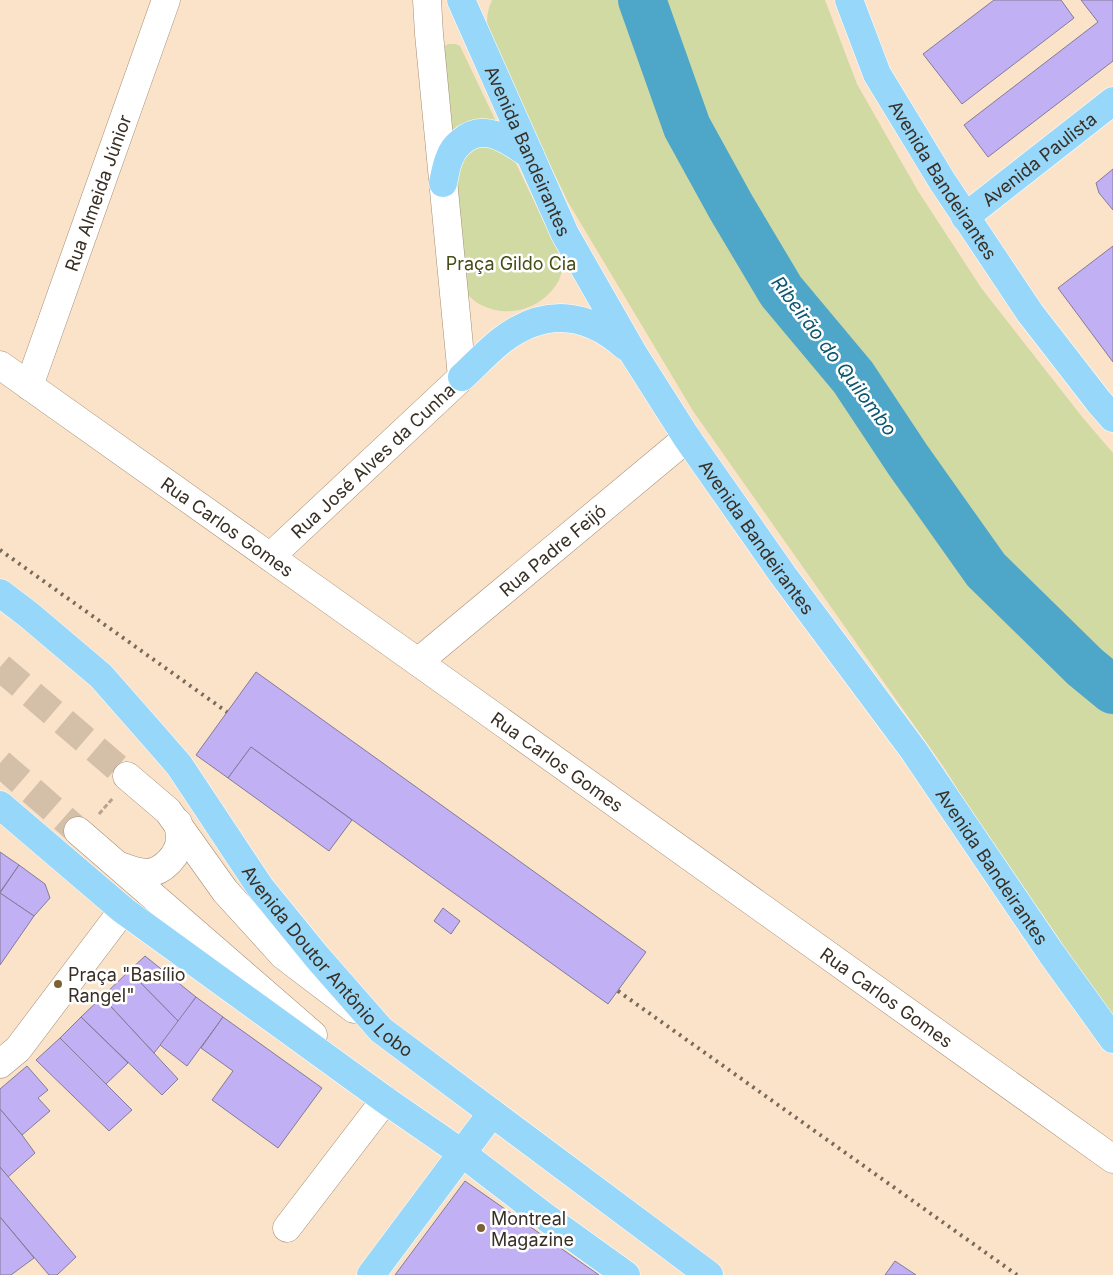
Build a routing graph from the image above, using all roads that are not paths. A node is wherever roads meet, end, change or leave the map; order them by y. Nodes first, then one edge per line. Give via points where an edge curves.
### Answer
1 (166, 0) edge
2 (427, 0) edge
3 (461, 0) edge
4 (849, 0) edge
5 (1113, 101) edge
6 (530, 155) junction
7 (443, 183) junction
8 (965, 217) junction
9 (633, 353) junction
10 (0, 366) edge
11 (462, 377) junction
12 (29, 386) junction
13 (1113, 418) edge
14 (687, 438) junction
15 (270, 557) junction
16 (0, 593) edge
17 (418, 662) junction
18 (127, 776) tunnel mouth
19 (0, 805) edge
20 (178, 823) junction
21 (78, 831) tunnel mouth
22 (120, 866) junction
23 (122, 910) junction
24 (381, 1030) junction
25 (1113, 1039) edge
26 (0, 1064) edge
27 (390, 1103) junction
28 (492, 1113) junction
29 (463, 1154) junction
30 (1113, 1159) edge
31 (287, 1228) dead end
32 (371, 1275) edge
33 (626, 1275) edge
34 (709, 1275) edge

1 - 12 street, Rua Almeida Júnior
2 - 7 street, Rua José Alves da Cunha
3 - 6 main road, Avenida Bandeirantes
4 - 8 main road, Avenida Bandeirantes via 877,74
5 - 8 main road, Avenida Paulista
6 - 7 main road via 494,134 472,134 454,149
6 - 9 main road, Avenida Bandeirantes via 565,234
7 - 11 street, Rua José Alves da Cunha
8 - 13 main road, Avenida Bandeirantes via 1030,313
9 - 11 main road via 594,325 576,319 555,318 513,333
9 - 14 main road, Avenida Bandeirantes
10 - 12 street, Rua Carlos Gomes
11 - 15 street, Rua José Alves da Cunha
12 - 15 street, Rua Carlos Gomes
14 - 17 street, Rua Padre Feijó
14 - 25 main road, Avenida Bandeirantes via 914,751
15 - 17 street, Rua Carlos Gomes
16 - 24 main road, Avenida Doutor Antônio Lobo via 101,676 152,734 179,765 260,887
17 - 30 street, Rua Carlos Gomes
18 - 20 street
19 - 23 main road
20 - 22 street via 180,839 177,850 165,865 148,873
20 - 24 street via 225,891 284,955
21 - 22 street
22 - 27 street
23 - 26 street via 18,1049
23 - 27 main road
24 - 28 main road, Avenida Doutor Antônio Lobo
27 - 29 main road
27 - 31 street
28 - 29 main road
28 - 34 main road, Avenida Doutor Antônio Lobo
29 - 32 main road
29 - 33 main road

